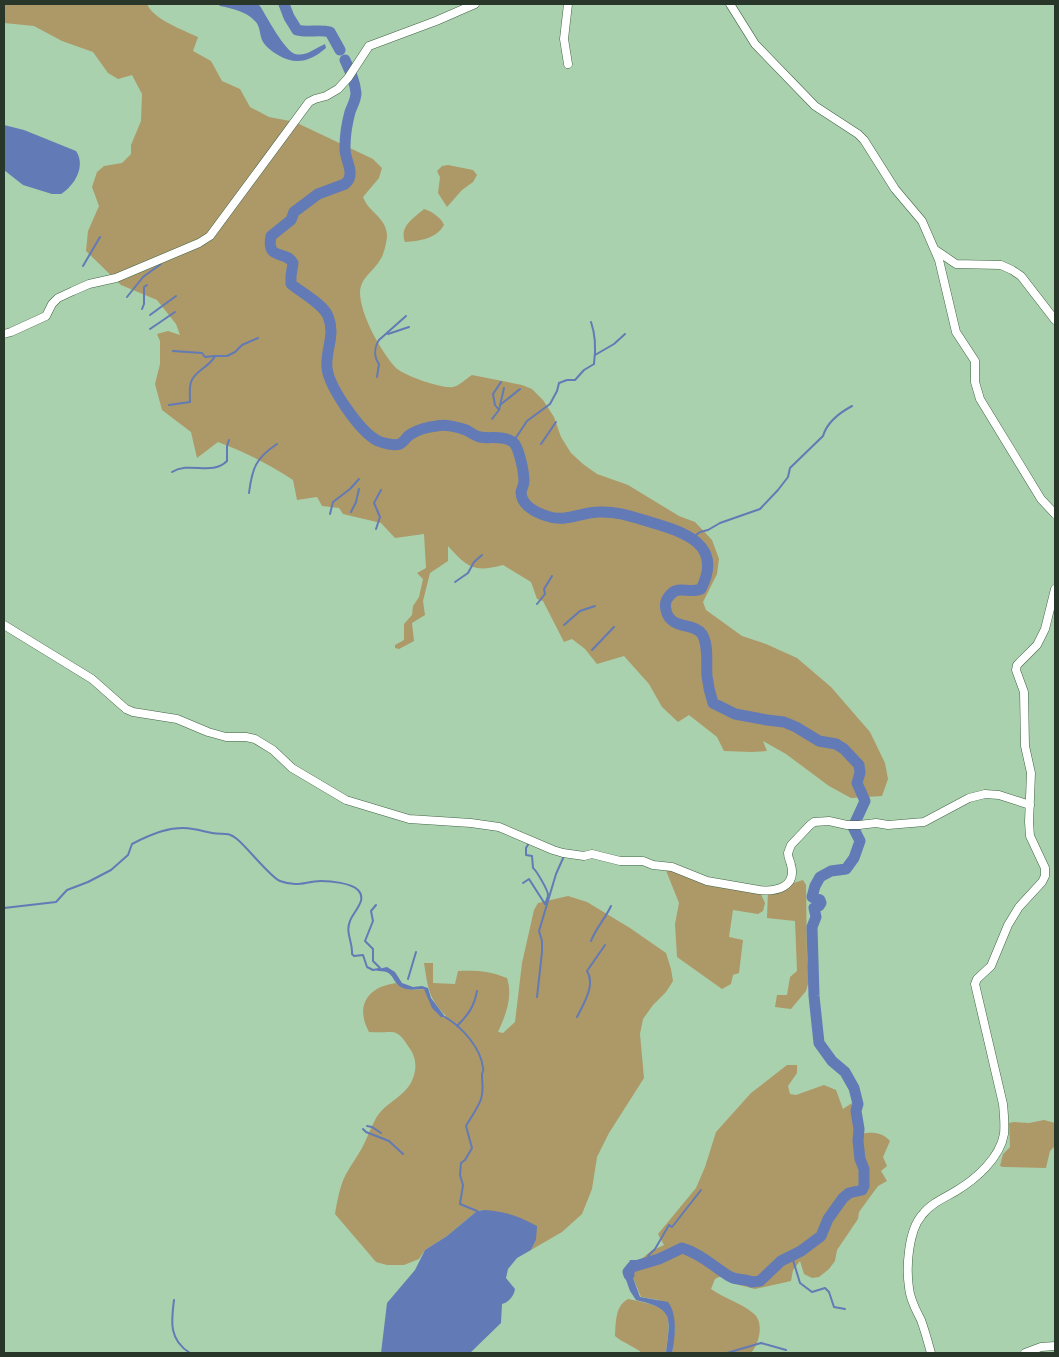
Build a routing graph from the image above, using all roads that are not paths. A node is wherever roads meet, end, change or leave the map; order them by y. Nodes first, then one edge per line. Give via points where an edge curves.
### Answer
1 (475, 4) edge
2 (568, 4) edge
3 (730, 4) edge
4 (568, 64) dead end
5 (935, 250) junction
6 (1055, 320) edge
7 (4, 334) edge
8 (1055, 514) edge
9 (1055, 589) edge
10 (4, 625) edge
11 (1030, 805) junction
12 (1055, 1346) edge
13 (931, 1353) edge
14 (1025, 1353) edge

1 - 7 street via 369,46 338,89 309,102 210,236 116,278 89,284 58,298 46,316
2 - 4 street via 564,39
3 - 5 street via 755,44 815,106 864,140 895,189 922,221
5 - 6 street via 956,264 1001,265 1012,270 1021,276
5 - 8 street via 956,332 975,361 975,382 980,399 1041,499
9 - 11 street via 1045,629 1016,670 1024,692 1025,746 1031,773
10 - 11 street via 92,679 133,712 177,719 226,737 255,739 292,768 346,800 409,818 499,827 563,853 643,861 672,867 707,881 759,890 781,889 790,878 792,866 788,853 814,822 829,820 848,825 924,822 969,798 985,794 999,794
11 - 13 street via 1030,836 1045,868 1045,876 1019,906 991,966 976,984 1003,1104 1004,1136 991,1161 964,1186 926,1210 912,1233 908,1286
12 - 14 street

